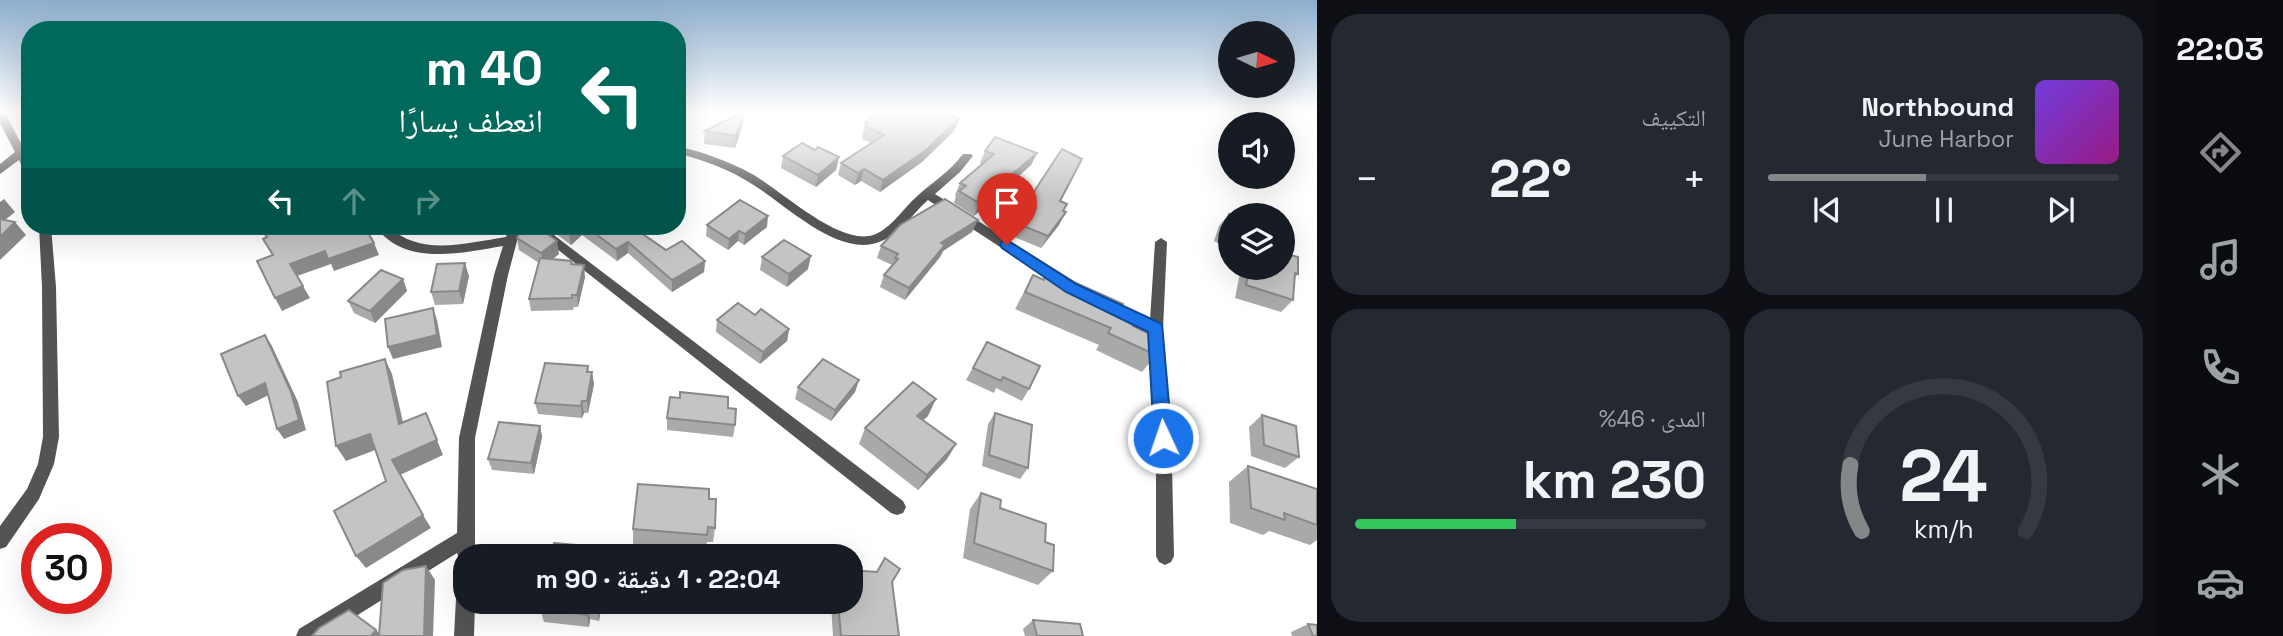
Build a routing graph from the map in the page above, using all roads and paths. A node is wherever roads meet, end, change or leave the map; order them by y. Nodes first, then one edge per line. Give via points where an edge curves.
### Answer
1 (14, 141) edge
2 (20, 152) joint
3 (686, 152) edge
4 (967, 156) dead end
5 (0, 170) edge
6 (927, 194) junction
7 (46, 235) edge
8 (387, 235) edge
9 (504, 235) edge
10 (512, 235) edge
11 (546, 235) edge
12 (1161, 242) dead end
13 (1156, 329) junction
14 (897, 508) dead end
15 (467, 537) junction
16 (0, 541) edge
17 (467, 544) edge
18 (1165, 556) dead end
19 (465, 614) edge
20 (306, 636) edge
21 (464, 636) edge

1 - 2 street
2 - 5 street
3 - 6 street via 728,165 854,241 882,235
4 - 6 street via 949,180
6 - 13 street via 1071,288
7 - 16 street via 51,437 33,494
8 - 9 street via 415,249 434,251
10 - 15 street via 467,438
11 - 14 street
12 - 13 street
13 - 18 street
15 - 17 street
15 - 20 street
19 - 21 street

